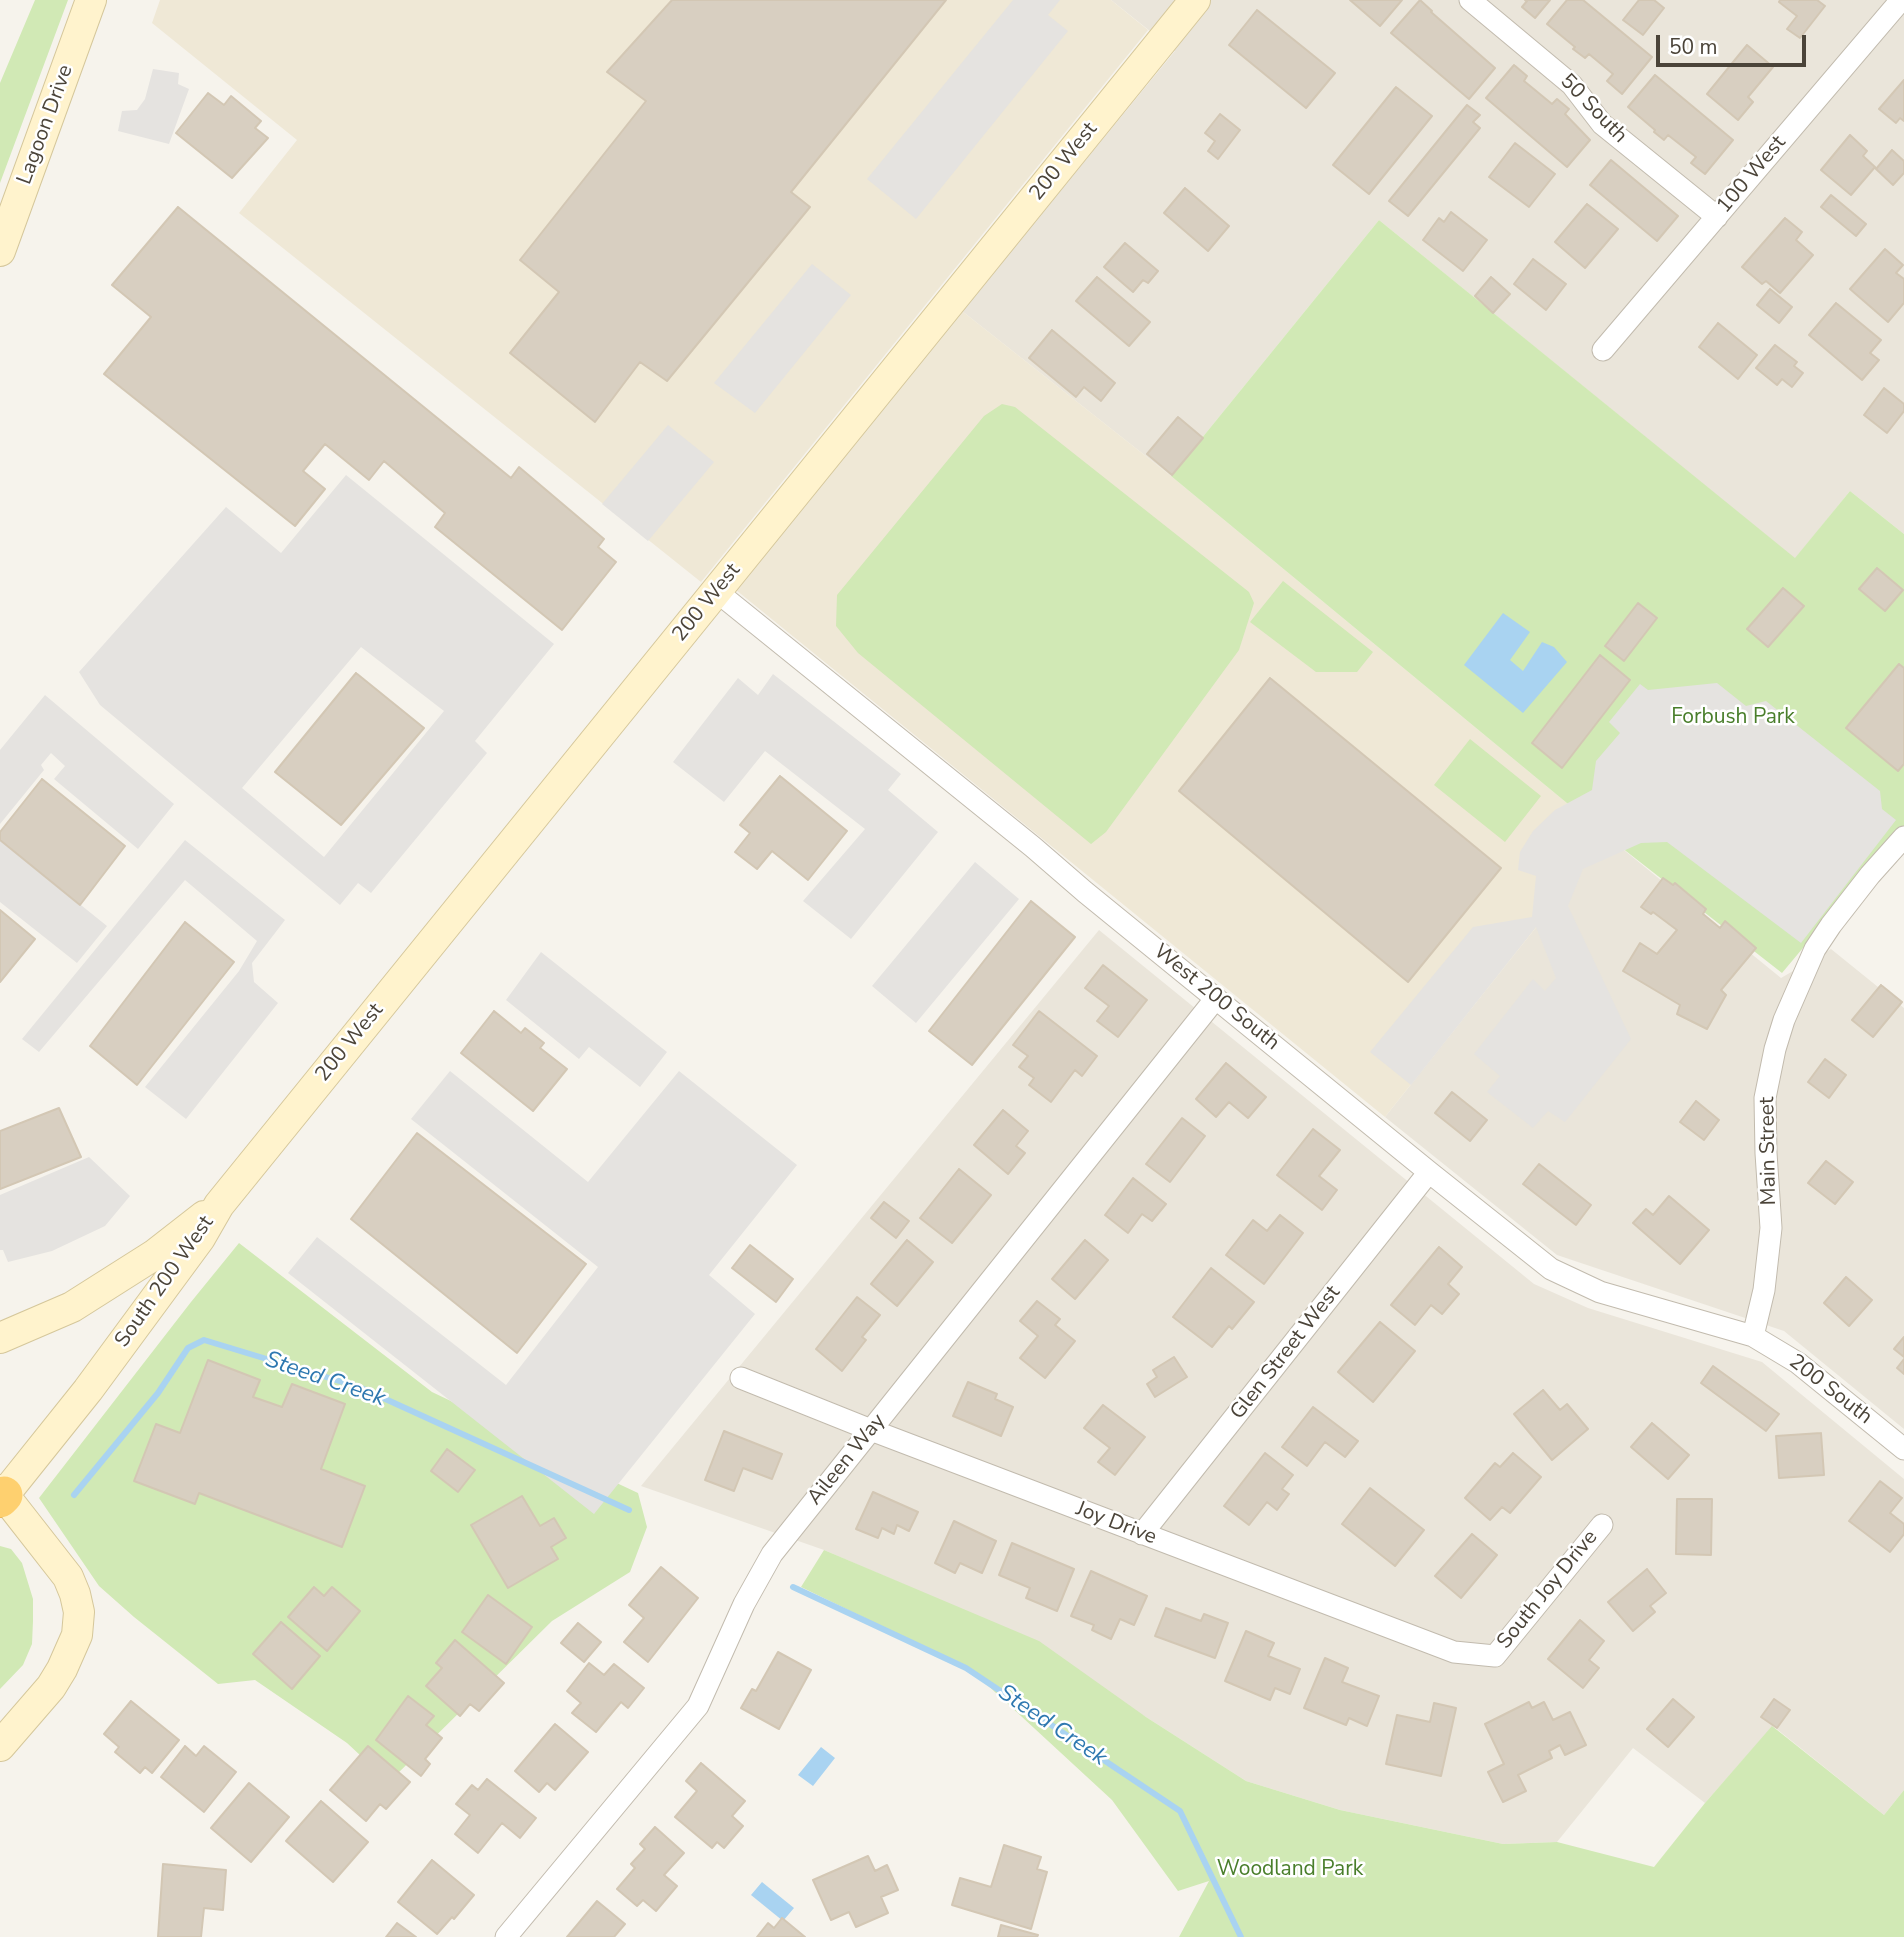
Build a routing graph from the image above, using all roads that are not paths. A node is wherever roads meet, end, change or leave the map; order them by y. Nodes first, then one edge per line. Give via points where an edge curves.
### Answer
1 (91, 0) edge
2 (1195, 0) edge
3 (1470, 0) edge
4 (1901, 0) edge
5 (1717, 217) junction
6 (0, 251) edge
7 (1603, 350) dead end
8 (716, 591) junction
9 (1904, 837) edge
10 (1216, 998) junction
11 (1429, 1172) junction
12 (219, 1205) junction
13 (1753, 1336) junction
14 (0, 1338) edge
15 (741, 1378) dead end
16 (871, 1430) junction
17 (1904, 1449) edge
18 (1, 1495) edge
19 (1602, 1525) dead end
20 (1143, 1534) junction
21 (1495, 1656) joint
22 (0, 1746) edge
23 (506, 1937) edge

1 - 6 main road, Lagoon Drive
2 - 8 main road, 200 West
3 - 5 street, 50 South via 1572,85 1602,124
4 - 5 street, 100 West
5 - 7 street, 100 West
8 - 10 street, West 200 South
8 - 12 main road, 200 West
9 - 13 street, Main Street via 1815,949 1774,1049 1765,1098 1771,1228
10 - 11 street, West 200 South
10 - 16 street, Aileen Way
11 - 13 street, West 200 South via 1551,1269 1600,1292
11 - 20 street, Glen Street West
12 - 14 main road, South 200 West via 154,1255 72,1307
12 - 18 main road, South 200 West via 95,1381
13 - 17 street, 200 South via 1798,1363
15 - 16 street, Joy Drive
16 - 20 street, Joy Drive
16 - 23 street, Aileen Way via 772,1554 698,1706
18 - 22 main road via 68,1577 78,1602 79,1621 76,1641 62,1669
19 - 21 street, South Joy Drive
20 - 21 street, Joy Drive via 1454,1652

